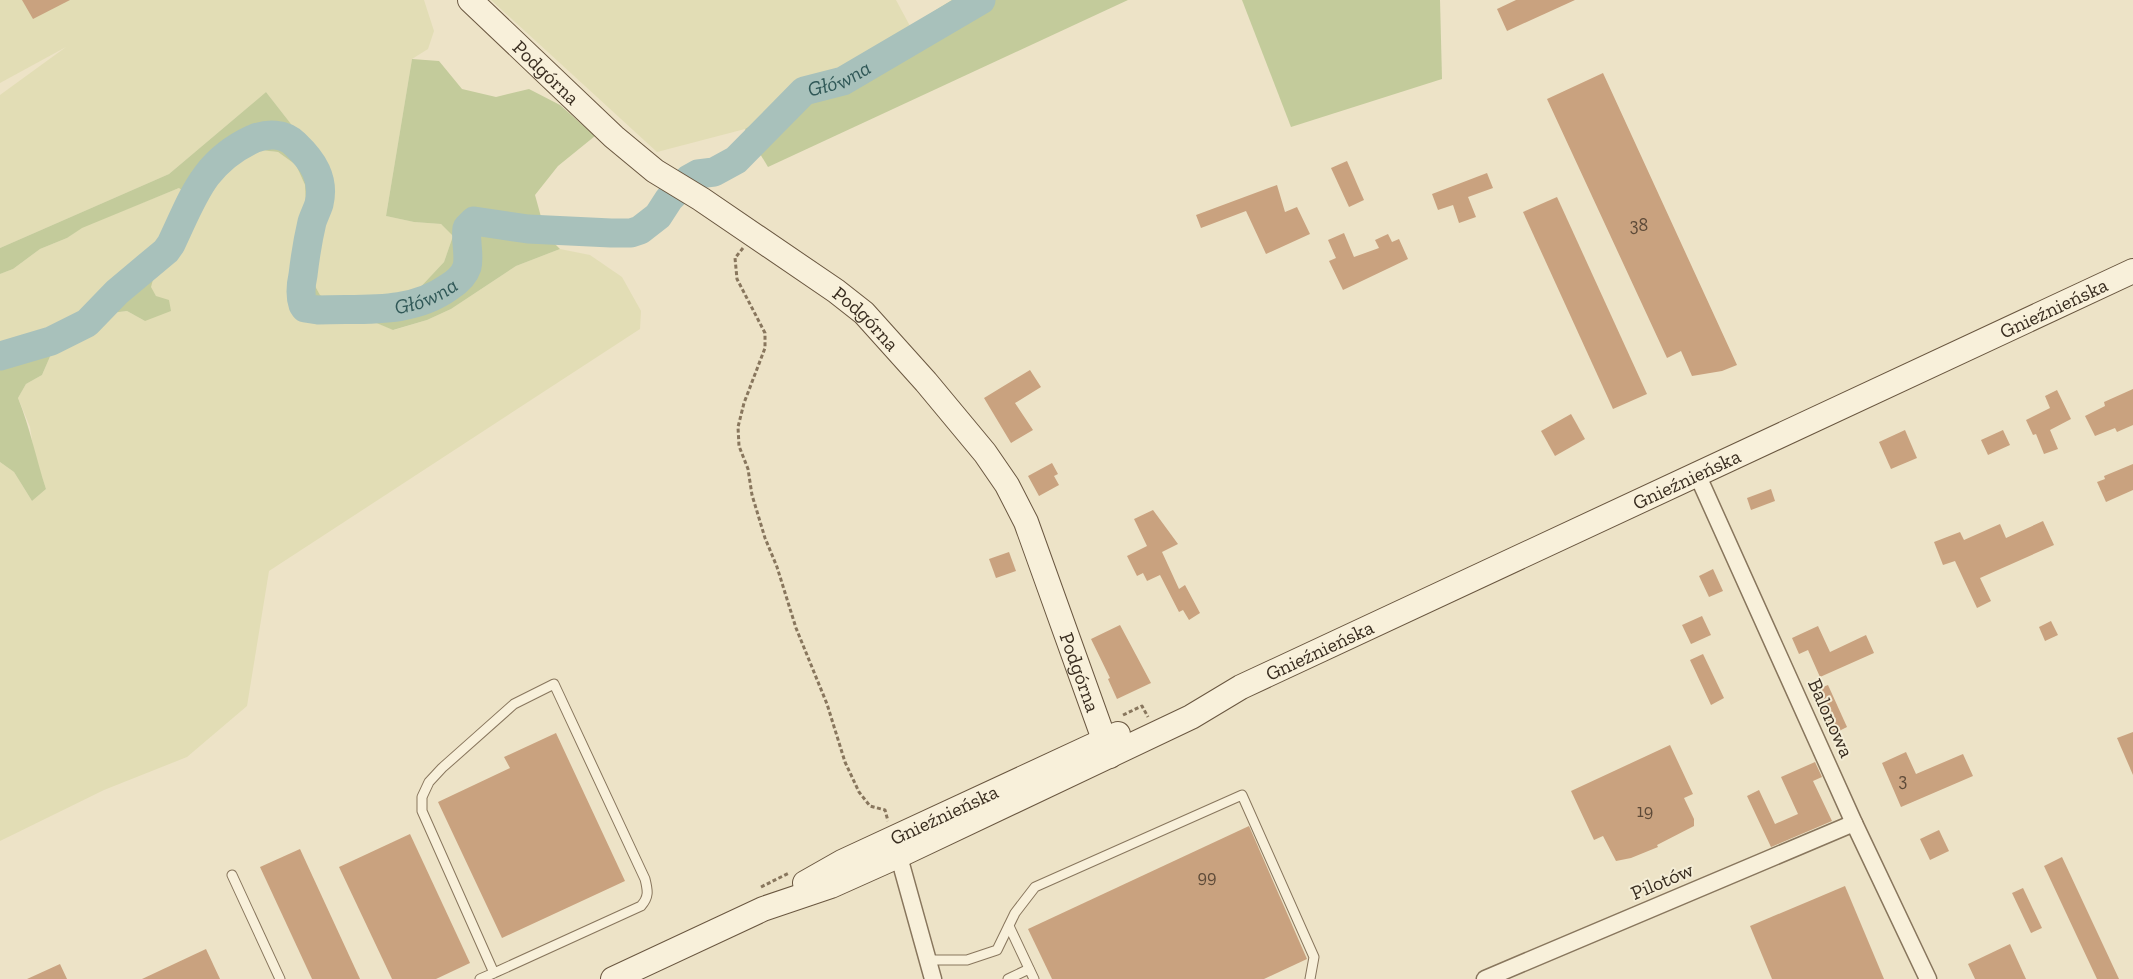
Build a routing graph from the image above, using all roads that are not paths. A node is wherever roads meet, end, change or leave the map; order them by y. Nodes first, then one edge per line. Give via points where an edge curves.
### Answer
1 (470, 0) edge
2 (2133, 271) edge
3 (1697, 474) junction
4 (1241, 687) junction
5 (1106, 748) junction
6 (1854, 823) junction
7 (896, 847) junction
8 (232, 875) dead end
9 (1009, 926) junction
10 (928, 960) junction
11 (1029, 969) junction
12 (494, 973) junction
13 (280, 979) edge
14 (480, 979) edge
15 (613, 979) edge
16 (933, 979) edge
17 (1008, 979) edge
18 (1034, 979) edge
19 (1310, 979) edge
20 (1485, 979) edge
21 (1928, 979) edge

1 - 5 main road, Podgórna via 614,137 655,171 753,234 864,313 926,382 985,454 1026,522
2 - 3 main road, Gnieźnieńska
3 - 4 main road, Gnieźnieńska
3 - 6 street, Balonowa
4 - 5 main road, Gnieźnieńska via 1192,717
4 - 5 main road, Gnieźnieńska via 1149,721
5 - 7 main road, Gnieźnieńska
6 - 20 street, Pilotów
6 - 21 street, Balonowa
7 - 10 street
7 - 15 main road, Gnieźnieńska via 758,900
8 - 13 lane
9 - 10 lane via 997,950 967,960
9 - 11 lane
9 - 19 lane via 1035,887 1242,795 1314,957
10 - 16 street
11 - 17 lane
11 - 18 lane
12 - 12 lane via 422,811 422,797 429,782 442,768 514,704 554,684 645,879 646,900 641,906
12 - 14 lane

